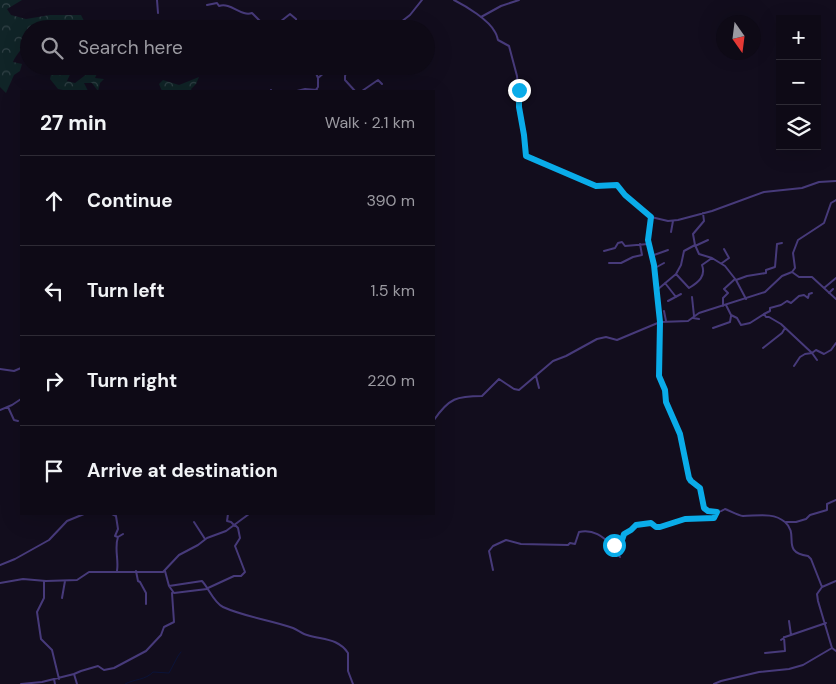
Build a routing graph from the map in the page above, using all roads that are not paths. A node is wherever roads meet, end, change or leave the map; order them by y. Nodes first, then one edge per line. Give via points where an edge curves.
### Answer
1 (156, 0) edge
2 (422, 0) edge
3 (454, 0) edge
4 (519, 0) edge
5 (207, 5) dead end
6 (158, 13) dead end
7 (481, 17) junction
8 (259, 20) edge
9 (282, 20) edge
10 (296, 20) edge
11 (404, 20) edge
12 (317, 75) edge
13 (322, 75) edge
14 (345, 75) edge
15 (318, 78) junction
16 (382, 84) dead end
17 (300, 90) edge
18 (316, 90) edge
19 (355, 90) edge
20 (363, 90) edge
21 (836, 181) edge
22 (836, 200) edge
23 (703, 213) junction
24 (651, 217) junction
25 (673, 221) junction
26 (671, 232) dead end
27 (708, 240) dead end
28 (782, 243) dead end
29 (640, 244) junction
30 (648, 244) junction
31 (695, 245) junction
32 (724, 249) dead end
33 (668, 250) dead end
34 (604, 251) dead end
35 (653, 255) junction
36 (712, 258) junction
37 (609, 263) dead end
38 (664, 263) dead end
39 (722, 264) junction
40 (654, 268) junction
41 (792, 272) junction
42 (676, 274) junction
43 (836, 278) edge
44 (736, 280) junction
45 (665, 283) junction
46 (824, 288) junction
47 (833, 289) dead end
48 (657, 290) junction
49 (812, 293) dead end
50 (828, 293) junction
51 (681, 294) dead end
52 (676, 296) junction
53 (692, 297) dead end
54 (746, 298) junction
55 (836, 299) edge
56 (668, 301) dead end
57 (725, 305) junction
58 (664, 311) dead end
59 (764, 314) junction
60 (731, 315) junction
61 (694, 317) junction
62 (699, 319) dead end
63 (666, 321) junction
64 (660, 322) junction
65 (713, 328) dead end
66 (785, 328) junction
67 (836, 343) edge
68 (763, 348) dead end
69 (812, 353) junction
70 (816, 360) dead end
71 (794, 366) dead end
72 (20, 368) edge
73 (0, 369) edge
74 (536, 376) junction
75 (539, 388) dead end
76 (20, 400) edge
77 (8, 407) junction
78 (0, 410) edge
79 (435, 419) edge
80 (18, 421) dead end
81 (836, 500) edge
82 (717, 512) junction
83 (82, 515) edge
84 (114, 515) edge
85 (228, 515) edge
86 (248, 515) edge
87 (194, 522) dead end
88 (785, 522) junction
89 (235, 526) junction
90 (123, 534) dead end
91 (118, 537) junction
92 (205, 539) junction
93 (612, 546) junction
94 (620, 557) dead end
95 (0, 565) edge
96 (493, 570) dead end
97 (117, 571) junction
98 (136, 571) junction
99 (165, 571) junction
100 (44, 581) junction
101 (65, 581) junction
102 (836, 581) edge
103 (0, 583) edge
104 (169, 586) junction
105 (822, 587) junction
106 (208, 589) junction
107 (172, 593) junction
108 (62, 598) dead end
109 (146, 604) dead end
110 (789, 620) dead end
111 (826, 623) junction
112 (791, 635) junction
113 (784, 638) junction
114 (781, 640) dead end
115 (832, 648) junction
116 (836, 651) edge
117 (765, 653) dead end
118 (74, 674) junction
119 (54, 679) junction
120 (59, 679) junction
121 (41, 683) edge
122 (21, 684) edge
123 (55, 684) edge
124 (76, 684) edge
125 (353, 684) edge
126 (714, 684) edge

1 - 6 street
2 - 11 street
3 - 7 street
4 - 7 street
5 - 8 street via 226,4 248,14 252,12
7 - 24 street via 498,40 510,48 517,76 527,157 587,183 618,186
9 - 10 street via 290,14
12 - 15 street
13 - 15 street
14 - 19 street via 345,80
15 - 18 street
16 - 20 street via 378,80
17 - 18 street
21 - 23 street via 764,192
22 - 41 street via 831,203 824,223 798,240
23 - 25 street
23 - 31 street via 704,221 693,234
24 - 25 street
24 - 30 street
25 - 26 street
27 - 31 street
28 - 44 street via 777,244 776,267 766,270 766,273
29 - 30 street
29 - 34 street via 624,246 622,242
29 - 37 street via 642,255 621,263
30 - 35 street
31 - 36 street via 699,254
31 - 42 street via 684,252
32 - 39 street via 730,258
33 - 35 street
35 - 40 street
36 - 39 street
36 - 42 street via 702,265 704,275 688,288
38 - 40 street
39 - 44 street
40 - 48 street
41 - 46 street via 799,277 812,277
41 - 54 street via 782,276 765,292
42 - 45 street
43 - 46 street
44 - 54 street
44 - 57 street via 724,289 728,293 723,298
45 - 48 street
45 - 52 street
46 - 50 street
47 - 50 street
48 - 64 street
49 - 59 street via 808,298 799,296
50 - 55 street
51 - 52 street
52 - 56 street
53 - 61 street
54 - 57 street
57 - 60 street
57 - 61 street
58 - 63 street
59 - 60 street via 741,325
59 - 66 street
60 - 65 street via 731,322
61 - 62 street
61 - 63 street via 688,321
63 - 64 street
64 - 74 street via 618,340 598,338 552,362
64 - 82 street via 659,376 666,402 680,434 689,478 700,488 704,508
66 - 68 street
66 - 69 street
67 - 69 street via 828,353 816,350
69 - 70 street
69 - 71 street via 800,356
72 - 73 street
74 - 75 street
74 - 79 street via 519,390 499,379 482,396 456,398 446,404
76 - 77 street
77 - 78 street
77 - 80 street via 14,420
81 - 88 street via 828,504 827,510 807,519
82 - 88 street via 725,509 741,516 767,515
82 - 93 street via 714,518 685,519 660,527 651,523 638,524
83 - 95 street via 68,521 49,540
84 - 91 street
85 - 89 street via 228,521
86 - 89 street
87 - 92 street
88 - 105 street via 794,551 810,557
89 - 92 street
89 - 106 street via 240,538 235,546 245,572
90 - 91 street
91 - 97 street
92 - 99 street via 179,555
93 - 94 street
93 - 96 street via 605,538 587,531 579,532 576,544 568,545 521,544 506,540 489,551
97 - 98 street
97 - 101 street via 89,572 79,580
98 - 99 street
98 - 109 street via 146,593
99 - 104 street
100 - 101 street
100 - 103 street via 24,579
100 - 120 street via 44,598 37,612 41,639 52,650
101 - 108 street
102 - 105 street
104 - 106 street via 201,581
104 - 107 street
105 - 111 street via 817,596
106 - 107 street
106 - 125 street via 224,608 338,643 348,653 348,671
107 - 118 street via 174,622 164,627 146,651 113,668 104,670 98,666
110 - 112 street
111 - 112 street
111 - 115 street
112 - 113 street
113 - 114 street
113 - 117 street via 785,650
115 - 116 street
115 - 126 street via 803,665
118 - 120 street
118 - 124 street
119 - 120 street
119 - 121 street
119 - 123 street
121 - 122 street

